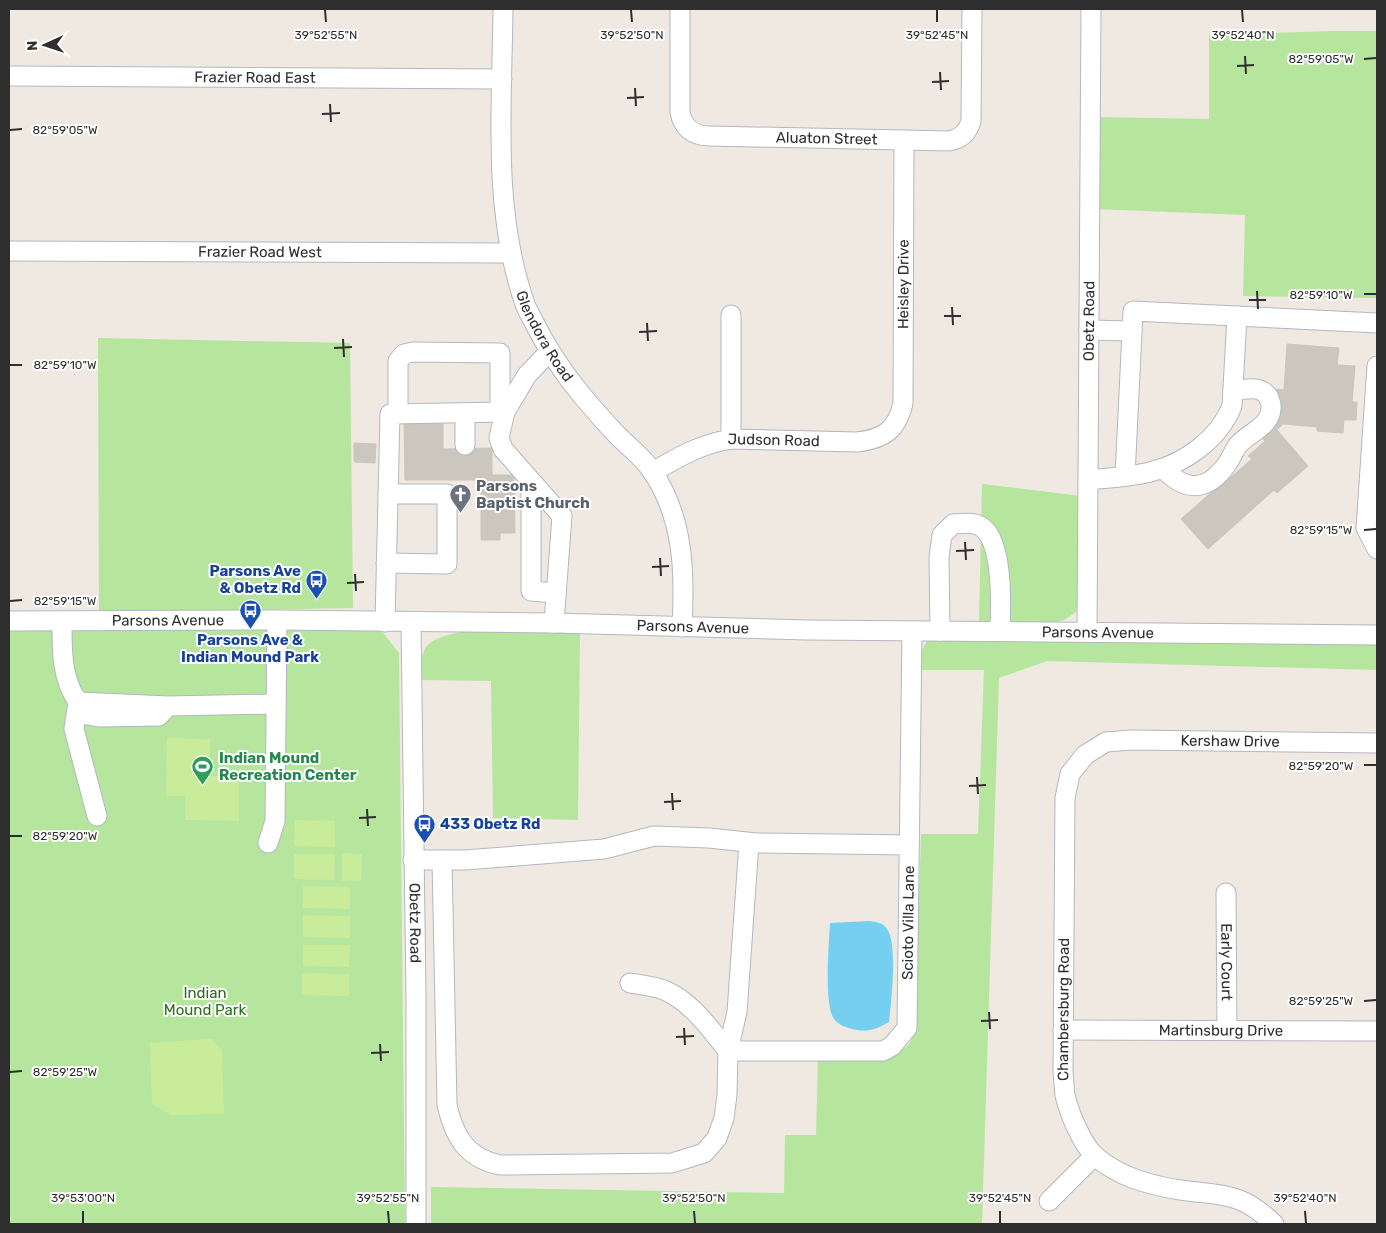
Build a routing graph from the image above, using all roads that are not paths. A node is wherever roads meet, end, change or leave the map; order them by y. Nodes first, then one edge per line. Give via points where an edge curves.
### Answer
1 (503, 9) edge
2 (680, 9) edge
3 (972, 9) edge
4 (1091, 9) edge
5 (9, 76) edge
6 (502, 79) junction
7 (904, 140) junction
8 (9, 251) edge
9 (511, 253) junction
10 (732, 315) dead end
11 (1237, 316) junction
12 (1377, 323) edge
13 (1089, 330) junction
14 (1132, 331) junction
15 (549, 352) junction
16 (1377, 366) edge
17 (1234, 391) junction
18 (503, 412) junction
19 (465, 413) junction
20 (398, 414) junction
21 (1223, 424) junction
22 (895, 425) joint
23 (731, 439) junction
24 (1241, 443) junction
25 (465, 445) dead end
26 (1163, 468) junction
27 (653, 472) junction
28 (1125, 476) junction
29 (1088, 480) junction
30 (531, 481) junction
31 (388, 494) junction
32 (1377, 549) edge
33 (386, 563) junction
34 (556, 593) junction
35 (277, 620) junction
36 (9, 621) edge
37 (62, 621) junction
38 (385, 622) junction
39 (411, 622) junction
40 (554, 623) junction
41 (682, 627) junction
42 (912, 631) junction
43 (940, 631) junction
44 (1000, 631) junction
45 (1087, 632) junction
46 (1377, 634) edge
47 (78, 702) junction
48 (276, 704) junction
49 (1377, 743) edge
50 (1085, 755) joint
51 (97, 816) dead end
52 (268, 843) dead end
53 (749, 843) junction
54 (909, 845) junction
55 (413, 860) junction
56 (442, 860) junction
57 (1226, 893) dead end
58 (630, 983) dead end
59 (1063, 1030) junction
60 (1227, 1030) junction
61 (1377, 1031) edge
62 (728, 1051) junction
63 (416, 1104) junction
64 (447, 1105) junction
65 (1094, 1156) junction
66 (1049, 1201) dead end
67 (416, 1224) edge
68 (1274, 1224) edge

1 - 6 street, Glendora Road
2 - 7 street, Aluaton Street via 680,112 689,130 703,136
3 - 7 street, Aluaton Street via 970,126 958,139 950,141
4 - 13 street, Obetz Road
5 - 6 street, Frazier Road East
6 - 9 street, Glendora Road via 502,177
7 - 22 street, Heisley Drive via 903,403
8 - 9 street, Frazier Road West
9 - 15 street, Glendora Road via 525,306
10 - 23 street
11 - 12 street
11 - 14 street via 1133,312
11 - 17 street
13 - 14 street
13 - 29 street, Obetz Road
14 - 28 street
15 - 18 street via 527,375
15 - 27 street, Glendora Road via 574,388
16 - 32 street via 1366,528
17 - 21 street via 1232,406
17 - 24 street via 1260,390 1271,402 1267,421
18 - 19 street
18 - 20 street via 500,353 413,352 404,354 398,361
18 - 30 street via 499,438 503,449
19 - 20 street
19 - 25 street
20 - 31 street via 390,414
21 - 24 street
21 - 26 street via 1196,450
22 - 23 street, Judson Road via 885,434 857,442
23 - 27 street, Judson Road via 692,450
24 - 26 street via 1224,468 1208,482 1196,486 1173,479
26 - 28 street
27 - 41 street, Glendora Road via 673,515 682,550
28 - 29 street
29 - 45 street, Obetz Road
30 - 34 street via 562,516
30 - 34 street via 530,591
31 - 33 street
31 - 33 street via 447,494 446,564
33 - 38 street
34 - 40 street
35 - 37 street, Parsons Avenue
35 - 38 street, Parsons Avenue
35 - 48 street
36 - 37 street, Parsons Avenue
37 - 47 street via 62,657 69,690
38 - 39 street, Parsons Avenue
39 - 40 street, Parsons Avenue
39 - 55 street, Obetz Road
40 - 41 street, Parsons Avenue
41 - 42 street, Parsons Avenue
42 - 43 street, Parsons Avenue
42 - 54 street, Scioto Villa Lane
43 - 44 street, Parsons Avenue
43 - 44 street via 939,557 942,535 953,524 971,522 986,530 995,550 1000,586
44 - 45 street, Parsons Avenue
45 - 46 street, Parsons Avenue
47 - 48 street via 168,706
47 - 51 street via 74,729
48 - 52 street via 275,821
49 - 50 street, Kershaw Drive via 1131,740 1106,742
50 - 59 street, Chambersburg Road via 1070,774 1065,798
53 - 54 street
53 - 56 street via 654,836 604,849
53 - 62 street via 736,1012
54 - 62 street, Scioto Villa Lane via 907,1028 897,1041 875,1051
55 - 56 street
55 - 63 street, Obetz Road
56 - 64 street
57 - 60 street, Early Court
58 - 62 street via 663,990 679,999 707,1024
59 - 60 street, Martinsburg Drive
59 - 65 street, Chambersburg Road via 1065,1094 1075,1123
60 - 61 street, Martinsburg Drive
62 - 64 street via 726,1103 717,1138 704,1153 672,1163 490,1163 463,1145 451,1126
63 - 64 street
63 - 67 street, Obetz Road
65 - 66 street
65 - 68 street, Chambersburg Road via 1135,1180 1227,1195 1249,1203

